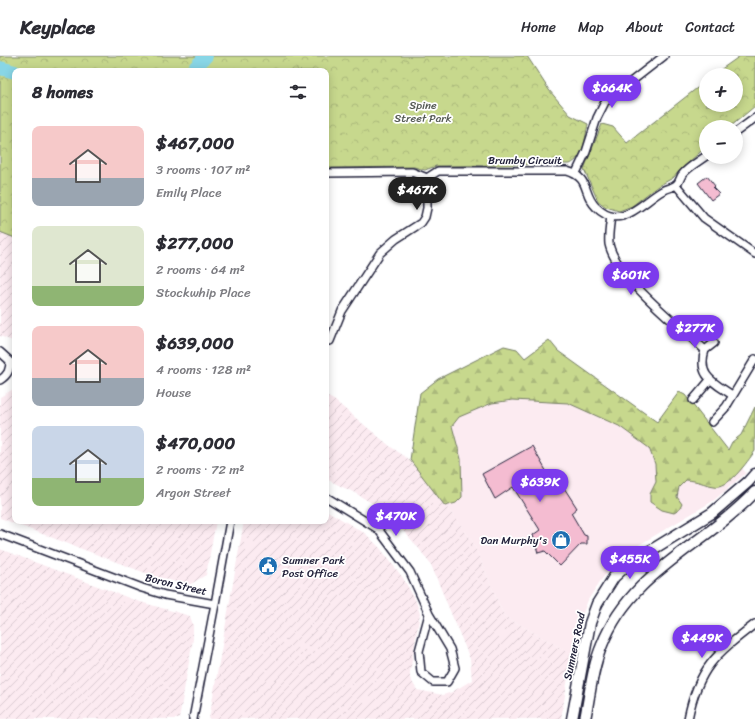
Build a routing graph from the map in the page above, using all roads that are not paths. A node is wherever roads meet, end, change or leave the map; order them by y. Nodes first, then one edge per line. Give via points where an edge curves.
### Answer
1 (664, 56) edge
2 (755, 118) edge
3 (743, 127) edge
4 (699, 162) edge
5 (329, 173) edge
6 (576, 173) junction
7 (427, 178) junction
8 (676, 185) junction
9 (611, 216) junction
10 (755, 254) edge
11 (330, 341) dead end
12 (714, 343) dead end
13 (704, 350) junction
14 (0, 352) edge
15 (755, 359) edge
16 (12, 360) edge
17 (0, 380) edge
18 (710, 380) junction
19 (732, 395) junction
20 (693, 400) dead end
21 (712, 422) dead end
22 (755, 474) edge
23 (755, 492) edge
24 (329, 499) edge
25 (229, 524) edge
26 (0, 534) edge
27 (215, 604) junction
28 (429, 614) junction
29 (755, 624) edge
30 (573, 714) edge
31 (586, 715) edge
32 (193, 719) edge
33 (688, 719) edge

1 - 6 street via 605,102
2 - 3 street
4 - 8 street
5 - 7 street via 412,172
6 - 7 street, Brumby Circuit via 560,170 438,171
6 - 9 street, Brumby Circuit via 583,180 595,207
7 - 11 street via 428,208 425,217 421,223 380,253 342,311
8 - 9 street via 661,191 628,215
8 - 10 street via 704,218
9 - 13 street via 610,247 629,279
12 - 13 street
13 - 18 street via 703,370
14 - 16 street
15 - 19 street
16 - 17 street via 6,376
18 - 19 street
18 - 20 street
19 - 21 street via 726,407
22 - 30 main road, Sumners Road via 712,512 628,565 614,577 597,604 590,622
23 - 31 main road, Sumners Road via 720,524 656,571 628,599 601,645
24 - 28 street via 378,529 410,572
25 - 27 street
26 - 27 street, Boron Street via 142,588
27 - 32 street, Boron Street
28 - 28 street via 450,649 455,668 447,682 433,682 421,672 419,651
29 - 33 street via 725,647 700,677
30 - 31 main road, Sumners Road

